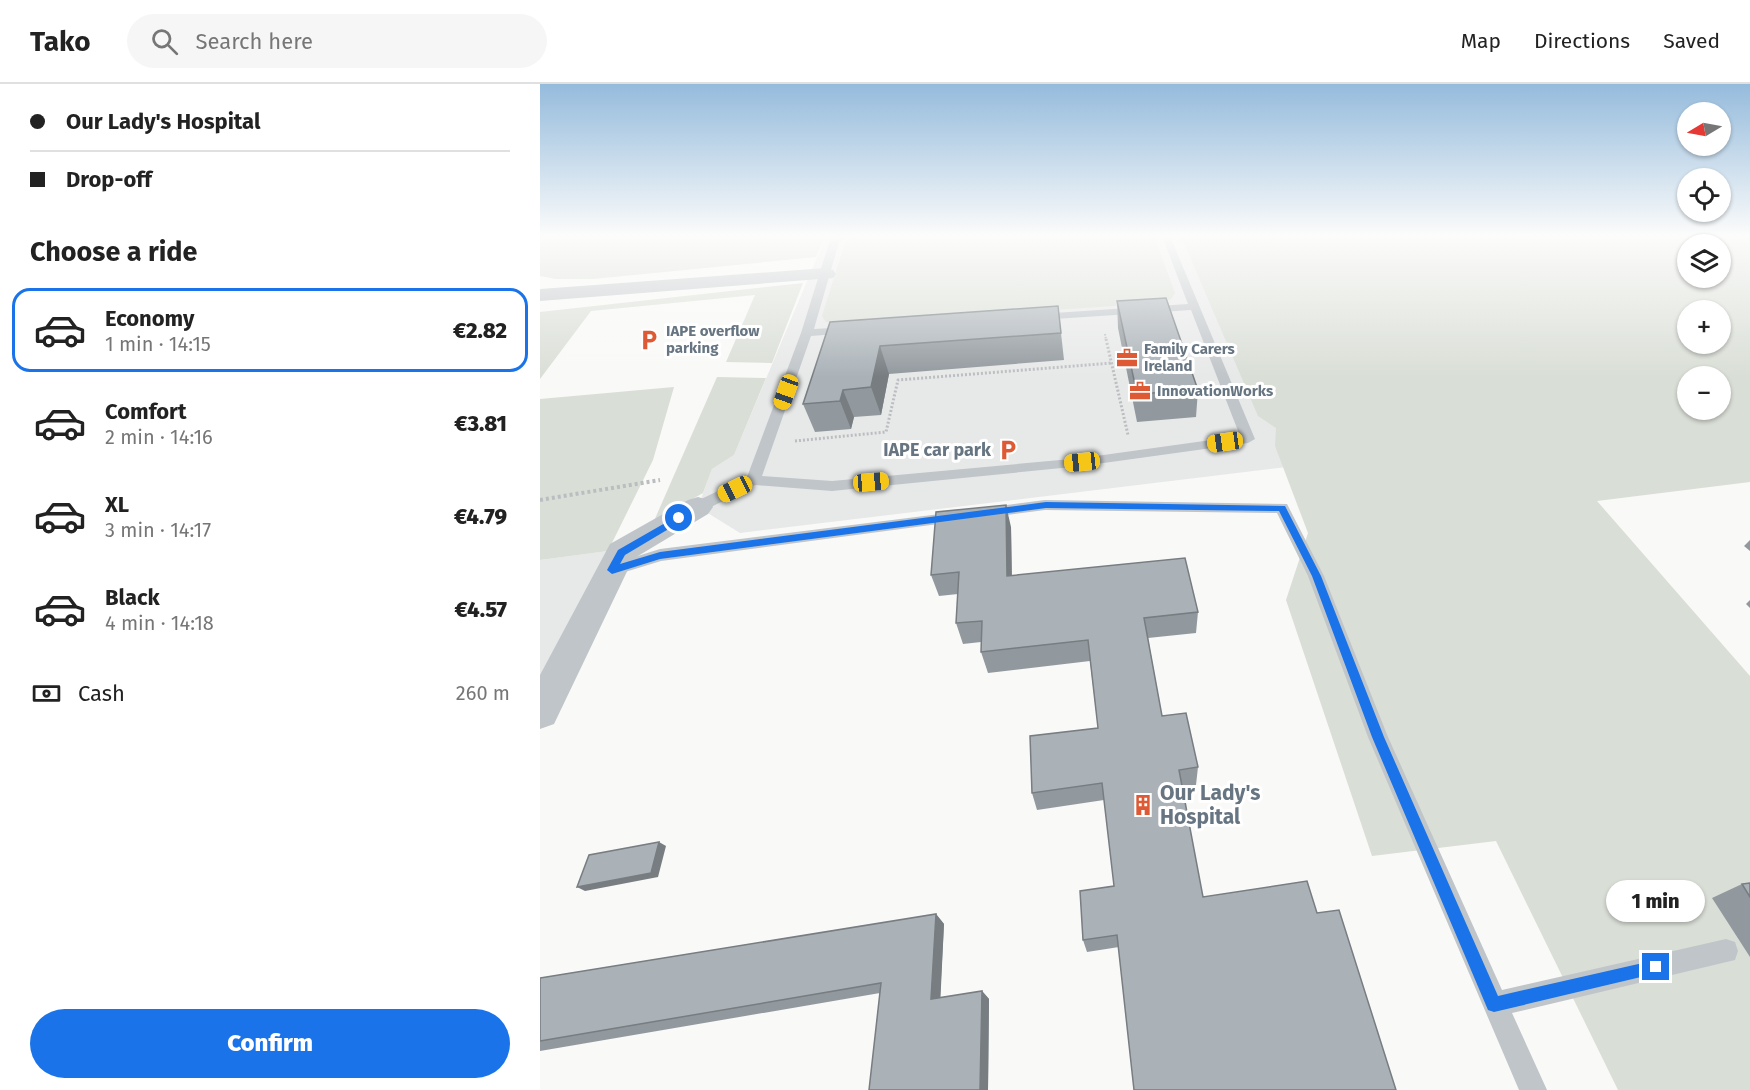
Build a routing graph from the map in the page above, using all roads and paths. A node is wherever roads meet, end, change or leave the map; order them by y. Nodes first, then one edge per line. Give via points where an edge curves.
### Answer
1 (704, 283) edge
2 (823, 283) edge
3 (1185, 283) edge
4 (540, 295) edge
5 (1194, 307) junction
6 (1100, 313) junction
7 (1030, 318) edge
8 (865, 329) edge
9 (807, 333) junction
10 (1112, 363) junction
11 (1132, 455) junction
12 (660, 480) dead end
13 (753, 480) junction
14 (775, 482) junction
15 (540, 500) edge
16 (698, 507) joint
17 (612, 570) junction
18 (540, 712) edge
19 (1726, 951) dead end
20 (1494, 1004) junction
21 (1533, 1090) edge

1 - 4 street
2 - 9 lane
3 - 5 lane
5 - 6 lane
5 - 11 lane via 1248,439
6 - 7 lane
6 - 10 path
8 - 9 lane
9 - 13 lane
10 - 11 path
10 - 14 path via 898,380 886,432 788,442
11 - 14 lane via 832,486
12 - 15 path
13 - 14 lane
13 - 16 lane
16 - 17 street via 621,552
17 - 18 street
17 - 20 lane via 660,555 1046,505 1282,508 1316,576 1378,737
19 - 20 lane
20 - 21 lane

